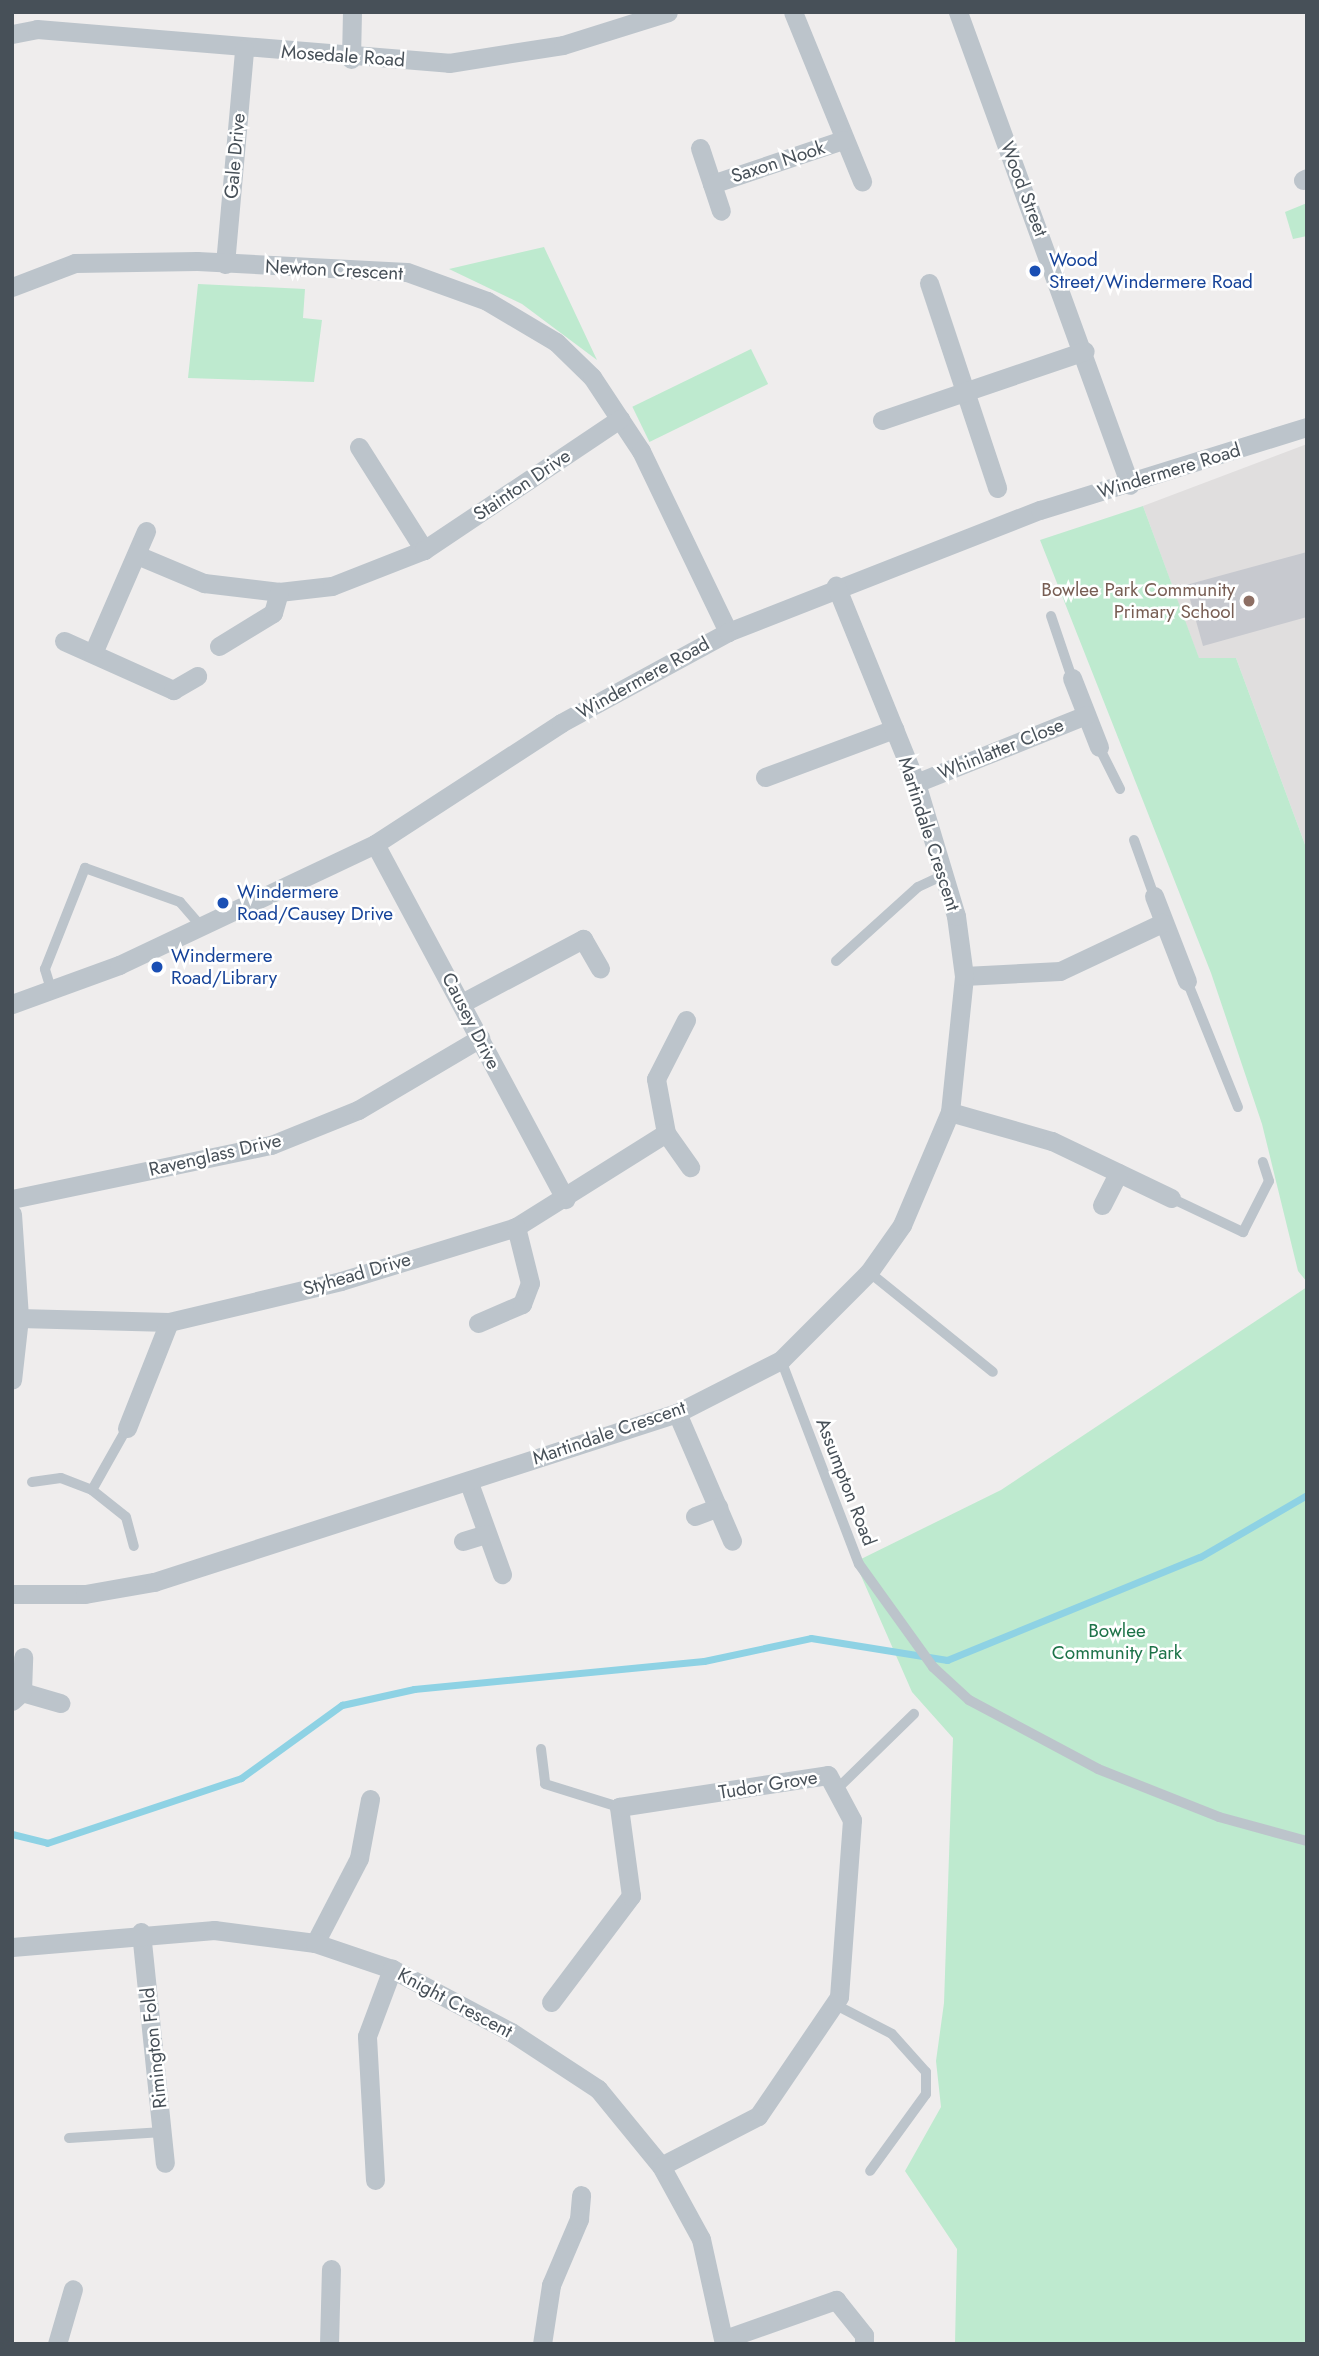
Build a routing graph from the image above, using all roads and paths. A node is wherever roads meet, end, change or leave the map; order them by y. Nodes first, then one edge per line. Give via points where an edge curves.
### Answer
1 (352, 12) edge
2 (668, 12) edge
3 (793, 12) edge
4 (958, 12) edge
5 (12, 34) edge
6 (244, 49) junction
7 (351, 59) junction
8 (843, 140) junction
9 (700, 148) dead end
10 (862, 181) dead end
11 (712, 184) junction
12 (721, 211) dead end
13 (225, 264) junction
14 (929, 283) dead end
15 (12, 287) edge
16 (1085, 351) junction
17 (968, 386) junction
18 (620, 419) junction
19 (882, 420) dead end
20 (1307, 427) edge
21 (359, 447) dead end
22 (1130, 485) junction
23 (997, 488) dead end
24 (146, 531) dead end
25 (424, 550) junction
26 (137, 555) junction
27 (836, 586) junction
28 (279, 592) junction
29 (1051, 616) dead end
30 (728, 632) junction
31 (64, 640) dead end
32 (219, 646) dead end
33 (93, 653) junction
34 (197, 676) dead end
35 (1072, 678) joint
36 (1086, 715) junction
37 (894, 729) junction
38 (1100, 747) joint
39 (765, 777) dead end
40 (916, 783) junction
41 (1120, 789) dead end
42 (1134, 840) dead end
43 (375, 844) junction
44 (945, 875) junction
45 (1154, 896) joint
46 (1162, 923) junction
47 (202, 927) junction
48 (836, 961) dead end
49 (600, 968) dead end
50 (964, 976) junction
51 (1186, 981) joint
52 (51, 989) junction
53 (462, 1003) junction
54 (12, 1004) edge
55 (685, 1020) dead end
56 (480, 1038) junction
57 (1238, 1107) dead end
58 (950, 1112) junction
59 (666, 1133) junction
60 (1263, 1162) dead end
61 (690, 1167) dead end
62 (1118, 1173) junction
63 (1171, 1198) joint
64 (12, 1199) edge
65 (565, 1199) junction
66 (1102, 1205) dead end
67 (12, 1214) edge
68 (516, 1227) junction
69 (869, 1272) junction
70 (19, 1318) junction
71 (169, 1321) junction
72 (478, 1323) dead end
73 (781, 1360) junction
74 (993, 1372) dead end
75 (12, 1380) edge
76 (677, 1413) junction
77 (127, 1428) joint
78 (32, 1482) dead end
79 (469, 1483) junction
80 (92, 1490) junction
81 (718, 1507) junction
82 (695, 1516) dead end
83 (486, 1534) junction
84 (463, 1541) dead end
85 (732, 1541) dead end
86 (134, 1546) dead end
87 (502, 1574) dead end
88 (12, 1594) edge
89 (23, 1657) dead end
90 (17, 1696) edge
91 (61, 1703) dead end
92 (914, 1714) dead end
93 (541, 1749) dead end
94 (836, 1790) junction
95 (370, 1799) dead end
96 (620, 1807) junction
97 (1307, 1841) edge
98 (141, 1932) junction
99 (315, 1943) junction
100 (12, 1947) edge
101 (392, 1969) junction
102 (551, 2002) dead end
103 (834, 2004) junction
104 (163, 2132) junction
105 (69, 2138) dead end
106 (165, 2164) dead end
107 (661, 2166) junction
108 (870, 2171) dead end
109 (375, 2180) dead end
110 (581, 2195) dead end
111 (331, 2269) dead end
112 (73, 2289) dead end
113 (724, 2341) edge
114 (57, 2344) edge
115 (329, 2344) edge
116 (542, 2344) edge
117 (864, 2344) edge

1 - 7 street
2 - 7 street, Mosedale Road via 563,45 449,63
3 - 8 street, Saxon Nook
4 - 16 street, Wood Street
5 - 6 street, Mosedale Road via 37,30
6 - 7 street, Mosedale Road
6 - 13 street, Gale Drive
8 - 10 street, Saxon Nook
8 - 11 street, Saxon Nook
9 - 11 street, Saxon Nook
11 - 12 street, Saxon Nook
13 - 15 street, Newton Crescent via 75,263
13 - 18 street, Newton Crescent via 407,272 439,282 487,301 556,342 592,377
14 - 17 street
16 - 17 street
16 - 22 street, Wood Street
17 - 19 street
17 - 23 street
18 - 25 street, Stainton Drive
18 - 30 street, Newton Crescent
20 - 22 street, Windermere Road
21 - 25 street
22 - 27 street, Windermere Road via 1040,510
24 - 26 street
25 - 28 street, Stainton Drive via 332,586
26 - 28 street, Stainton Drive via 204,583
26 - 33 street
27 - 30 street, Windermere Road
27 - 37 street, Martindale Crescent
28 - 32 street via 273,613
29 - 35 lane
30 - 43 street, Windermere Road via 561,723
31 - 33 street
33 - 34 street via 173,690
35 - 36 street, Whinlatter Close
36 - 38 street, Whinlatter Close
36 - 40 street, Whinlatter Close
37 - 39 street
37 - 40 street, Martindale Crescent
38 - 41 lane
40 - 44 street, Martindale Crescent
42 - 45 lane
43 - 47 street, Windermere Road
43 - 53 street, Causey Drive
44 - 48 lane via 918,887
44 - 50 street, Martindale Crescent
45 - 46 street
46 - 50 street via 1060,971
46 - 51 street
47 - 52 street, Windermere Road
47 - 52 lane via 180,902 85,868 45,969
49 - 53 street via 583,939
50 - 58 street, Martindale Crescent
51 - 57 lane
52 - 54 street, Windermere Road
53 - 56 street, Causey Drive
55 - 59 street via 656,1079
56 - 64 street, Ravenglass Drive via 358,1110 271,1145
56 - 65 street, Causey Drive
58 - 62 street via 1052,1142
58 - 69 street, Martindale Crescent via 908,1214
59 - 61 street
59 - 65 street, Styhead Drive
60 - 63 lane via 1269,1181 1243,1232
62 - 63 street
62 - 66 street
65 - 68 street, Styhead Drive
67 - 70 street
68 - 71 street, Styhead Drive via 341,1281
68 - 72 street via 530,1283 522,1304
69 - 73 street, Martindale Crescent
69 - 74 lane
70 - 71 street, Styhead Drive
70 - 75 street
71 - 77 street
73 - 76 street, Martindale Crescent
73 - 97 lane, Assumpton Road via 859,1564 933,1667 969,1700 1098,1769 1219,1817
76 - 79 street, Martindale Crescent
76 - 81 street
77 - 80 lane
78 - 80 lane via 61,1478
79 - 83 street
79 - 88 street, Martindale Crescent via 154,1582 85,1594
80 - 86 lane via 126,1517
81 - 82 street
81 - 85 street
83 - 84 street
83 - 87 street
89 - 90 street
90 - 91 street
92 - 94 lane
93 - 96 lane via 545,1783
94 - 96 street, Tudor Grove via 828,1775
94 - 103 street, Tudor Grove via 852,1820
95 - 99 street via 359,1858
96 - 102 street via 631,1896
98 - 99 street, Knight Crescent via 214,1930
98 - 100 street, Knight Crescent
98 - 104 street, Rimington Fold
99 - 101 street, Knight Crescent
101 - 107 street, Knight Crescent via 511,2032 598,2090
101 - 109 street via 367,2036
103 - 107 street, Tudor Grove via 758,2116
103 - 108 lane via 892,2034 926,2072 926,2094
104 - 105 lane
104 - 106 street, Rimington Fold
107 - 113 street, Knight Crescent via 701,2239
110 - 116 street via 579,2219 551,2285
111 - 115 street
112 - 114 street
113 - 117 street via 836,2300 864,2334

